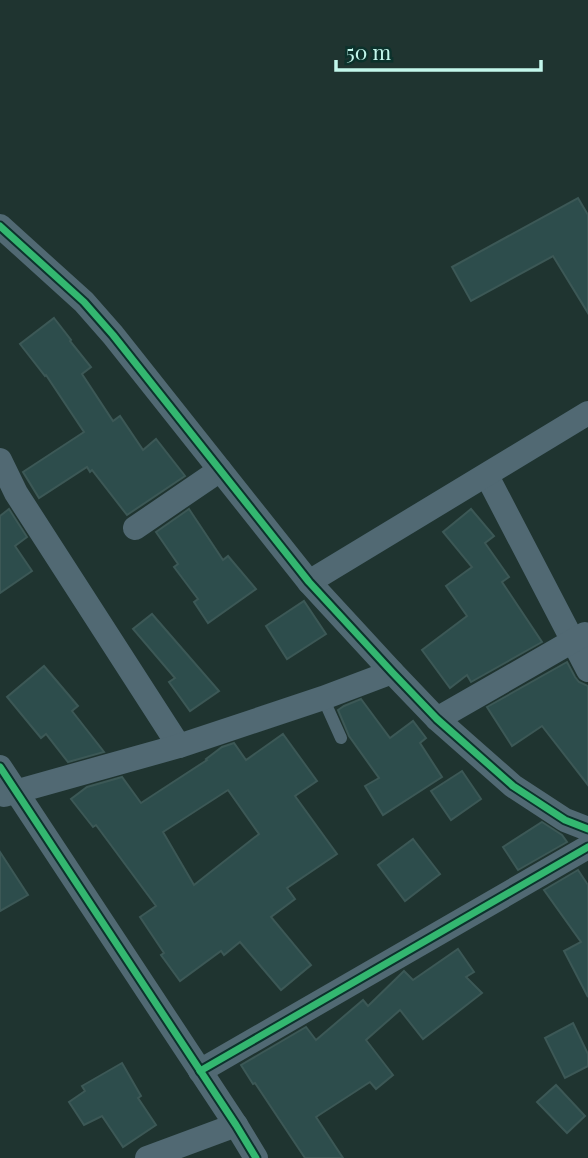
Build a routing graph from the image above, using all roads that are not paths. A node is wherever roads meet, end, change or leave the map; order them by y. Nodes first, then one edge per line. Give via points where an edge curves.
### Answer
1 (0, 226) edge
2 (588, 413) edge
3 (0, 460) edge
4 (220, 470) junction
5 (487, 476) junction
6 (135, 528) dead end
7 (309, 582) junction
8 (581, 637) edge
9 (588, 670) edge
10 (392, 672) junction
11 (323, 698) junction
12 (438, 719) junction
13 (341, 738) dead end
14 (178, 746) junction
15 (0, 767) edge
16 (8, 794) edge
17 (588, 829) edge
18 (588, 846) edge
19 (200, 1071) junction
20 (236, 1125) junction
21 (147, 1158) edge
22 (256, 1158) edge

1 - 4 street via 84,302
2 - 5 street
3 - 14 street via 16,493
4 - 6 street
4 - 7 street
5 - 7 street
5 - 8 street
7 - 10 street
8 - 9 street
8 - 12 street
10 - 11 street
10 - 12 street
11 - 13 lane
11 - 14 street
12 - 17 street via 513,786 565,820
14 - 16 street
15 - 16 street
16 - 19 street
18 - 19 street
19 - 20 street
20 - 21 street
20 - 22 street

